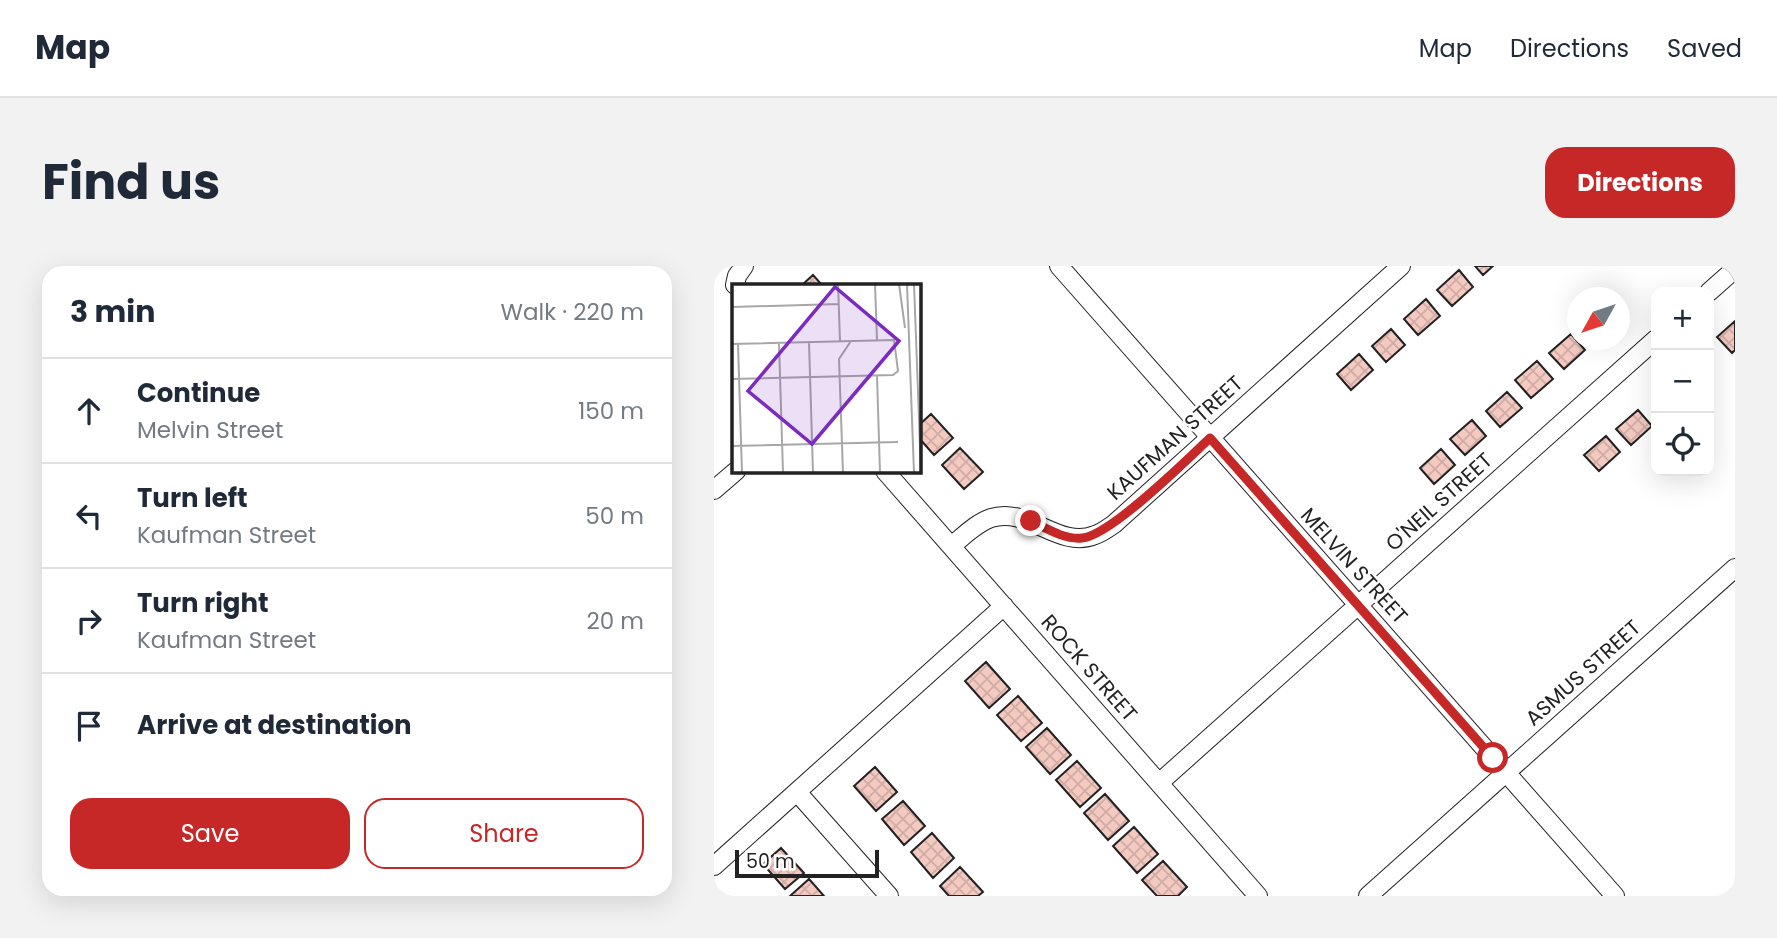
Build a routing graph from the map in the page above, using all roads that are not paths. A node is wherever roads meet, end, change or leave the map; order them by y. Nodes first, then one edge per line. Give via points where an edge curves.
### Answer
1 (744, 266) edge
2 (1059, 266) edge
3 (1401, 266) edge
4 (1733, 270) edge
5 (735, 284) edge
6 (1714, 287) edge
7 (1651, 343) edge
8 (1210, 438) junction
9 (735, 472) edge
10 (886, 472) edge
11 (714, 490) edge
12 (951, 546) junction
13 (1735, 568) edge
14 (1358, 605) junction
15 (1004, 606) junction
16 (1506, 772) junction
17 (1159, 783) junction
18 (797, 792) junction
19 (714, 866) edge
20 (889, 896) edge
21 (1258, 896) edge
22 (1368, 896) edge
23 (1615, 896) edge

1 - 5 street
2 - 8 street, MELVIN STREET
3 - 8 street, KAUFMAN STREET
4 - 6 street
7 - 14 street, O'NEIL STREET
8 - 12 street, KAUFMAN STREET via 1095,536 1068,537 1031,521 1000,517 980,524
8 - 14 street, MELVIN STREET
9 - 11 street
10 - 12 street, ROCK STREET
12 - 15 street, ROCK STREET
13 - 16 street, ASMUS STREET
14 - 16 street, MELVIN STREET
14 - 17 street, O'NEIL STREET
15 - 17 street, ROCK STREET
15 - 18 street
16 - 22 street, ASMUS STREET
16 - 23 street, MELVIN STREET
17 - 21 street, ROCK STREET
18 - 19 street
18 - 20 street

